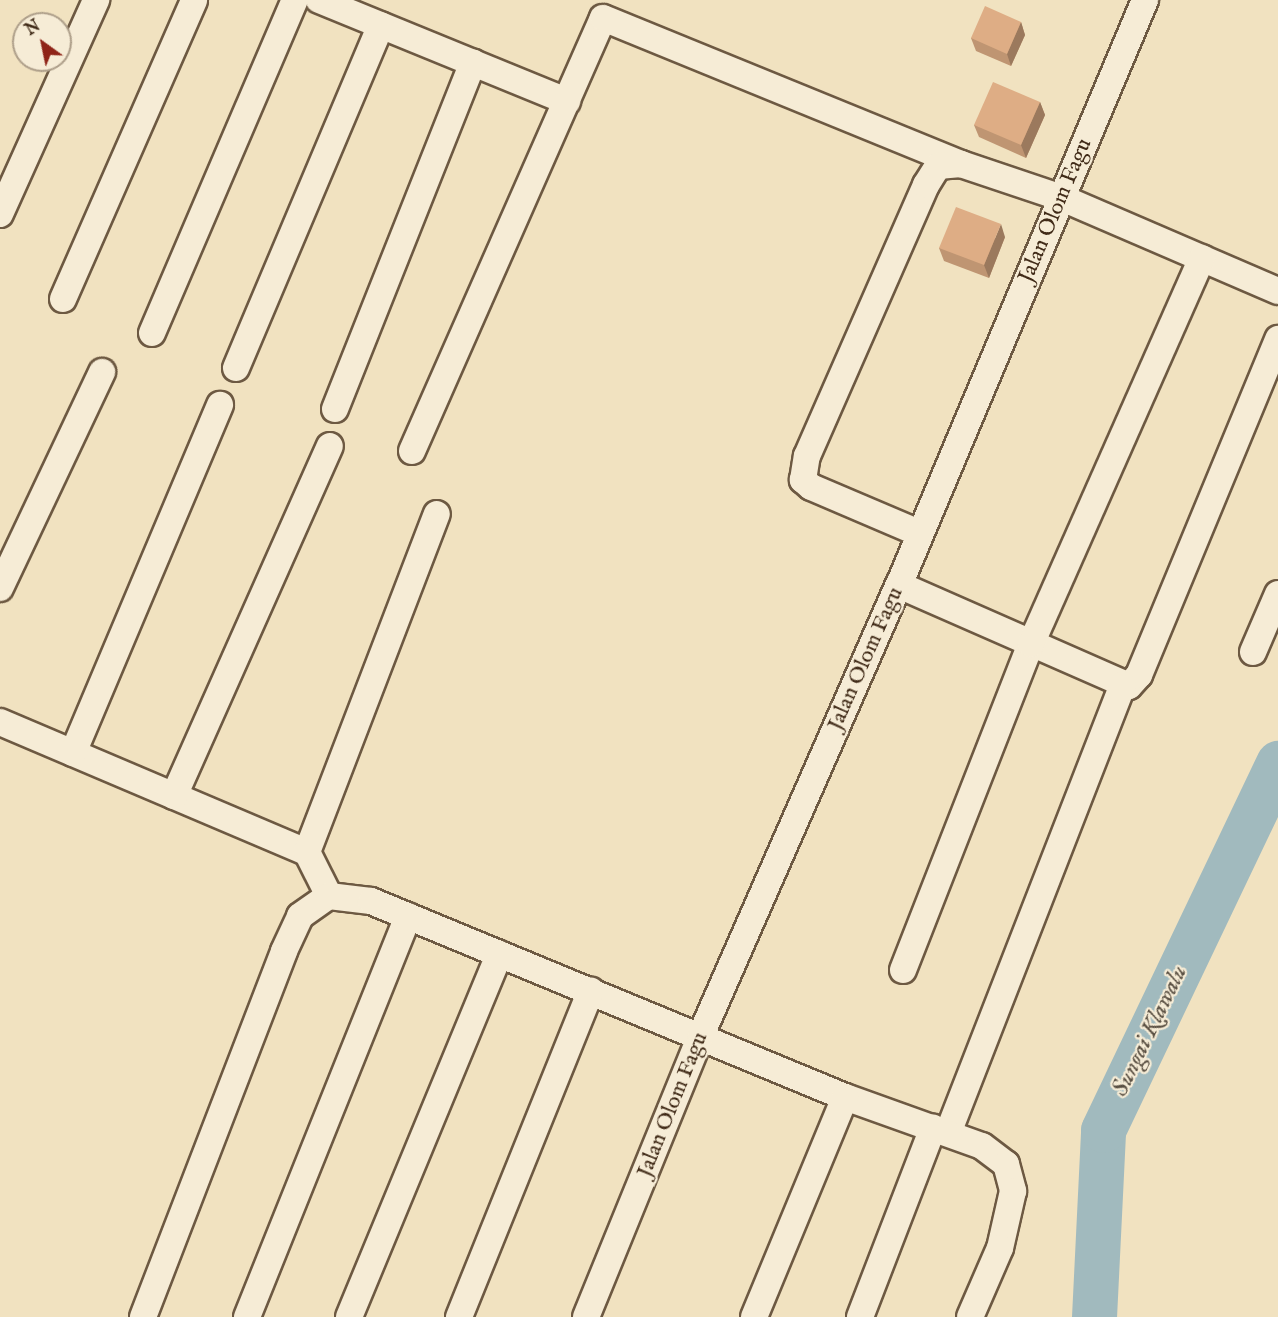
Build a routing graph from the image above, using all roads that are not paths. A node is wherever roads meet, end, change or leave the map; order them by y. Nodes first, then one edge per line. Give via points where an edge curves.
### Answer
1 (96, 0) edge
2 (194, 0) edge
3 (295, 0) edge
4 (319, 0) edge
5 (1145, 0) edge
6 (381, 25) junction
7 (473, 63) junction
8 (567, 101) junction
9 (961, 164) junction
10 (1062, 198) junction
11 (0, 214) edge
12 (1202, 258) junction
13 (1278, 291) edge
14 (63, 299) dead end
15 (152, 333) dead end
16 (1278, 339) edge
17 (237, 368) dead end
18 (102, 372) dead end
19 (220, 405) dead end
20 (335, 409) dead end
21 (330, 446) dead end
22 (412, 451) dead end
23 (437, 514) dead end
24 (919, 533) junction
25 (899, 585) junction
26 (0, 588) edge
27 (1278, 594) edge
28 (1031, 644) junction
29 (1253, 652) dead end
30 (1123, 685) junction
31 (0, 722) edge
32 (73, 753) junction
33 (174, 796) junction
34 (306, 852) junction
35 (330, 896) junction
36 (408, 916) junction
37 (499, 954) junction
38 (903, 970) dead end
39 (591, 991) junction
40 (701, 1035) junction
41 (845, 1097) junction
42 (940, 1130) junction
43 (143, 1317) edge
44 (247, 1317) edge
45 (349, 1317) edge
46 (459, 1317) edge
47 (586, 1317) edge
48 (754, 1317) edge
49 (860, 1317) edge
50 (970, 1317) edge

1 - 11 street
2 - 14 street
3 - 15 street
4 - 6 street
5 - 10 street, Jalan Olom Fagu
6 - 7 street
6 - 17 street
7 - 8 street
7 - 20 street
8 - 9 street via 603,18
8 - 22 street
9 - 10 street
9 - 24 street via 938,166 926,185 807,456 803,480 811,487
10 - 12 street
10 - 24 street, Jalan Olom Fagu
12 - 13 street
12 - 28 street
16 - 30 street via 1139,675 1129,686
18 - 26 street
19 - 32 street
21 - 33 street
23 - 34 street
24 - 25 street, Jalan Olom Fagu
25 - 28 street
25 - 40 street, Jalan Olom Fagu
27 - 29 street
28 - 30 street
28 - 38 street
30 - 42 street
31 - 32 street
32 - 33 street
33 - 34 street
34 - 35 street
35 - 36 street via 371,901
35 - 43 street via 300,916 284,951
36 - 37 street
36 - 44 street
37 - 39 street
37 - 45 street
39 - 40 street
39 - 46 street
40 - 41 street
40 - 47 street, Jalan Olom Fagu
41 - 42 street
41 - 48 street
42 - 49 street
42 - 50 street via 982,1146 1006,1164 1013,1191 1000,1248

